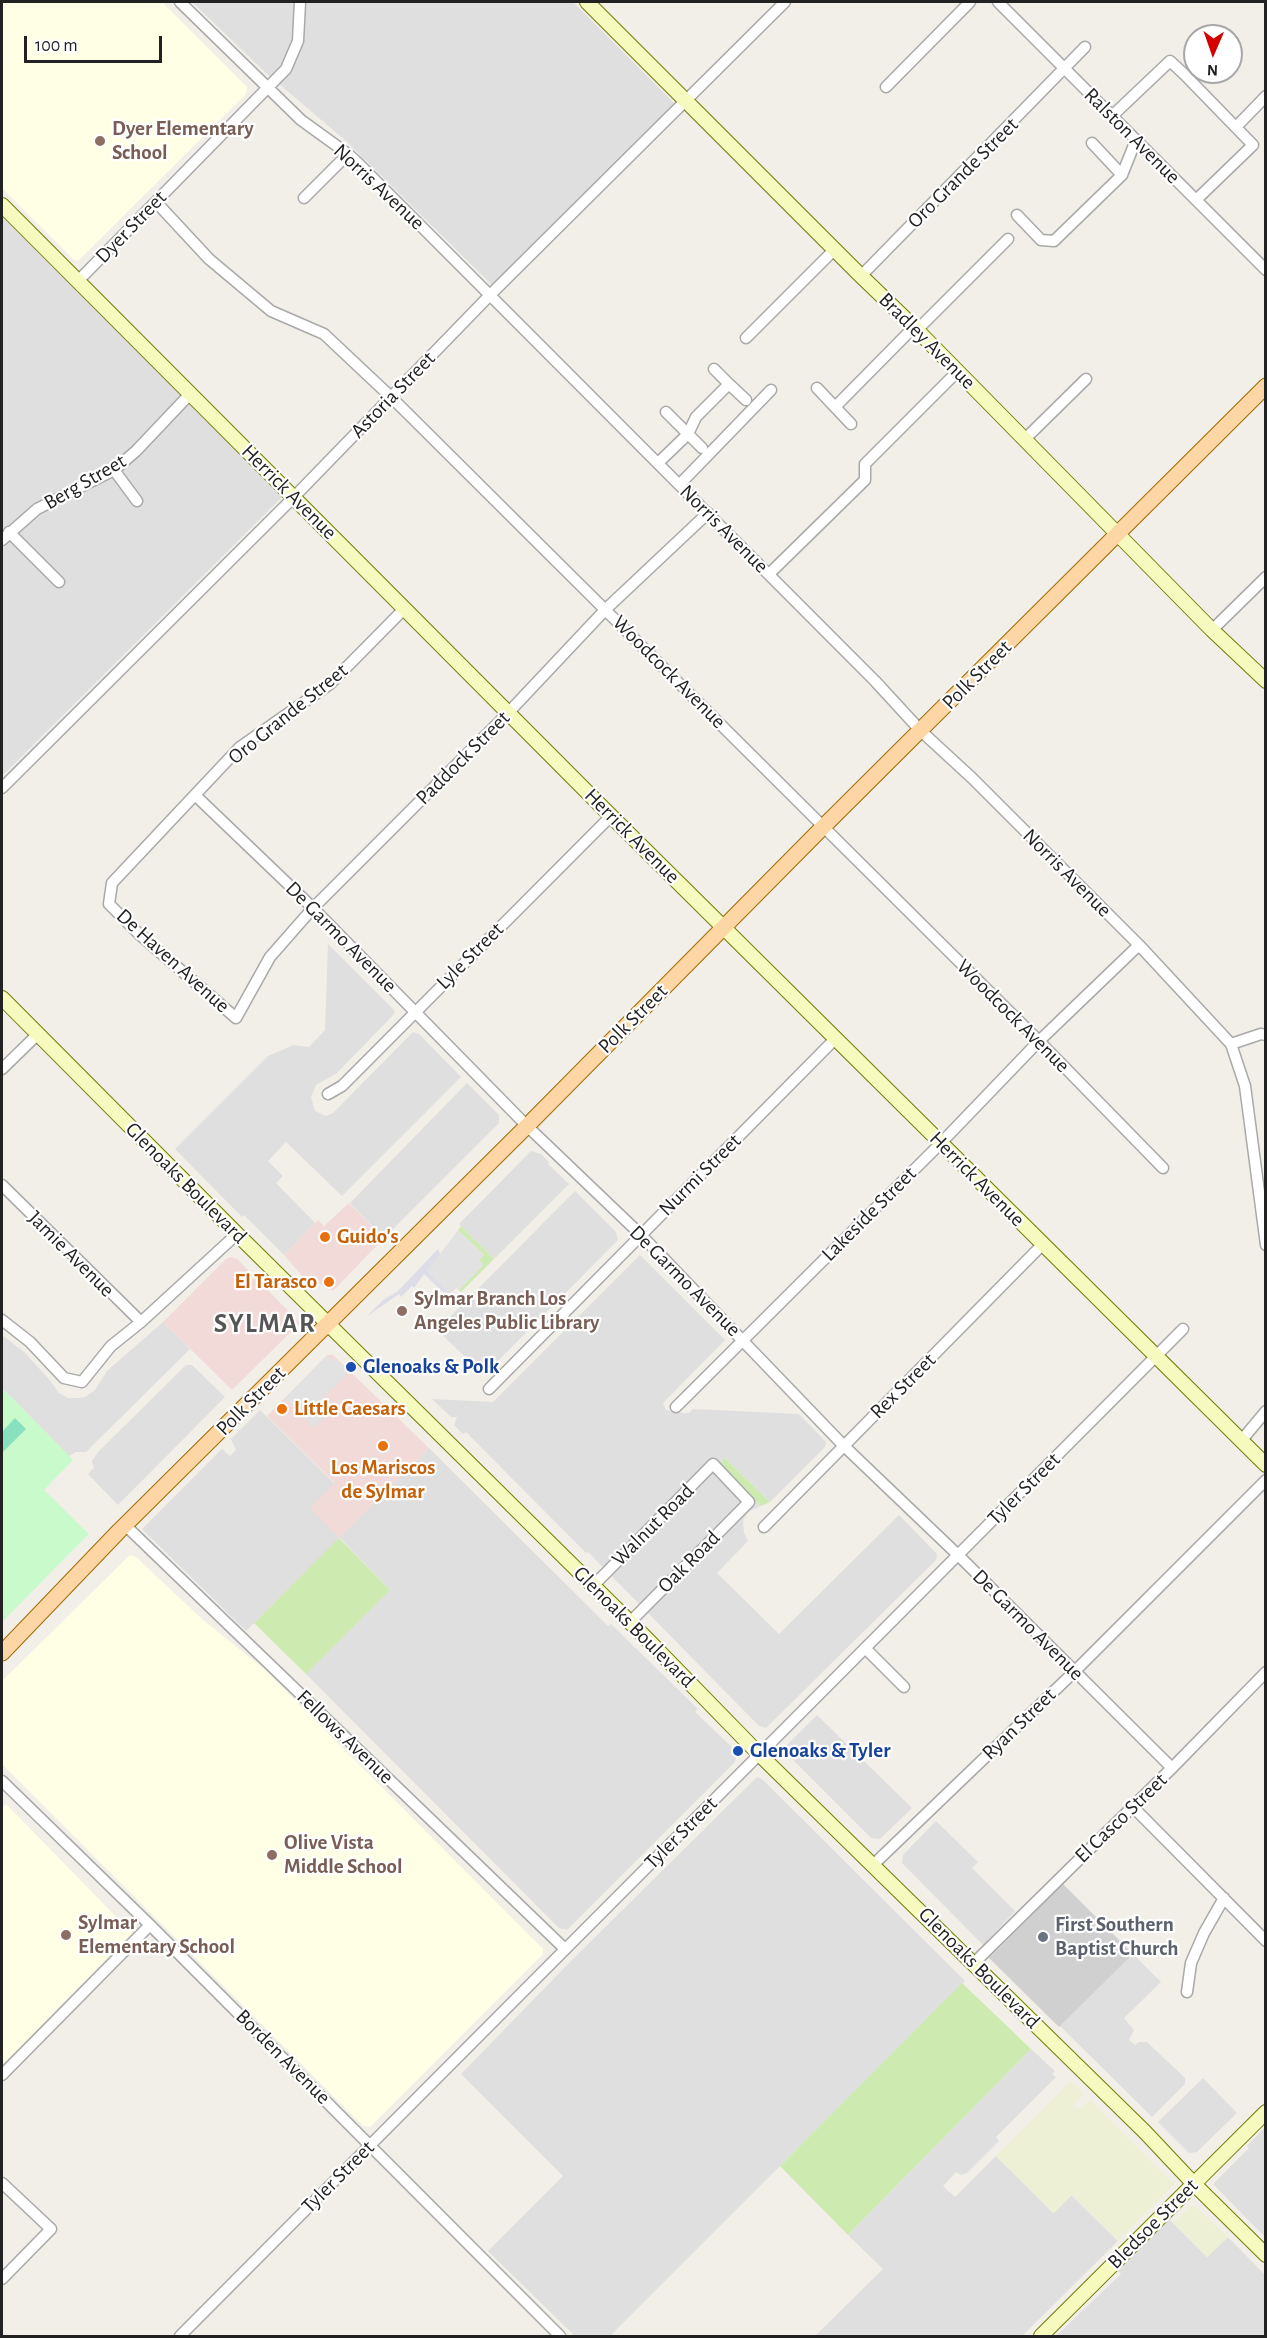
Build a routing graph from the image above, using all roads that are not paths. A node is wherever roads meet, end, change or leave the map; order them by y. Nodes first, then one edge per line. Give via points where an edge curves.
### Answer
1 (180, 2) edge
2 (300, 2) edge
3 (587, 2) edge
4 (785, 2) edge
5 (970, 2) edge
6 (998, 2) edge
7 (1085, 47) dead end
8 (1065, 69) junction
9 (886, 87) dead end
10 (268, 88) junction
11 (1266, 96) edge
12 (686, 101) junction
13 (1112, 116) junction
14 (1236, 128) junction
15 (1136, 140) junction
16 (1092, 142) dead end
17 (348, 153) junction
18 (1122, 174) junction
19 (304, 198) dead end
20 (1196, 200) junction
21 (156, 202) junction
22 (2, 205) edge
23 (1017, 215) dead end
24 (1008, 239) dead end
25 (834, 250) junction
26 (1266, 270) edge
27 (861, 276) junction
28 (78, 281) junction
29 (490, 295) junction
30 (916, 328) junction
31 (746, 338) dead end
32 (714, 369) dead end
33 (958, 371) junction
34 (1086, 379) dead end
35 (729, 384) junction
36 (1266, 386) edge
37 (817, 388) dead end
38 (771, 390) dead end
39 (190, 394) junction
40 (391, 398) junction
41 (746, 400) dead end
42 (835, 406) junction
43 (666, 412) dead end
44 (851, 424) dead end
45 (688, 434) junction
46 (1025, 439) junction
47 (702, 448) dead end
48 (658, 463) junction
49 (114, 470) junction
50 (680, 484) junction
51 (294, 497) junction
52 (136, 501) dead end
53 (708, 513) junction
54 (1118, 534) junction
55 (5, 536) edge
56 (769, 574) junction
57 (1266, 577) edge
58 (59, 582) dead end
59 (405, 608) junction
60 (606, 609) junction
61 (1212, 630) junction
62 (1266, 681) edge
63 (508, 713) junction
64 (921, 731) junction
65 (2, 788) edge
66 (196, 796) junction
67 (611, 816) junction
68 (823, 827) junction
69 (109, 904) joint
70 (313, 908) junction
71 (724, 926) junction
72 (1140, 945) junction
73 (2, 998) edge
74 (416, 1011) junction
75 (237, 1018) joint
76 (38, 1034) junction
77 (1266, 1035) edge
78 (835, 1039) junction
79 (1039, 1041) junction
80 (1231, 1044) junction
81 (2, 1069) edge
82 (328, 1094) dead end
83 (527, 1125) junction
84 (941, 1143) junction
85 (1163, 1168) dead end
86 (2, 1185) edge
87 (1265, 1230) edge
88 (237, 1234) junction
89 (641, 1235) junction
90 (1042, 1245) junction
91 (1266, 1245) edge
92 (2, 1320) edge
93 (141, 1322) junction
94 (328, 1323) junction
95 (1183, 1329) dead end
96 (743, 1340) junction
97 (1157, 1356) junction
98 (489, 1389) dead end
99 (676, 1407) dead end
100 (1266, 1411) edge
101 (1241, 1441) junction
102 (844, 1446) junction
103 (713, 1464) joint
104 (1266, 1465) edge
105 (1266, 1480) edge
106 (125, 1525) junction
107 (764, 1527) dead end
108 (958, 1555) junction
109 (593, 1586) junction
110 (630, 1622) junction
111 (866, 1648) junction
112 (2, 1653) edge
113 (1074, 1671) junction
114 (1266, 1672) edge
115 (904, 1687) dead end
116 (759, 1754) junction
117 (1172, 1768) junction
118 (2, 1781) edge
119 (1132, 1806) junction
120 (874, 1864) junction
121 (1224, 1898) junction
122 (150, 1924) junction
123 (1266, 1941) edge
124 (565, 1949) junction
125 (974, 1963) junction
126 (1187, 1992) dead end
127 (2, 2075) edge
128 (1266, 2112) edge
129 (371, 2144) junction
130 (2, 2183) edge
131 (1193, 2183) junction
132 (1266, 2255) edge
133 (2, 2279) edge
134 (180, 2337) edge
135 (560, 2337) edge
136 (1041, 2337) edge

1 - 10 street, Norris Avenue
2 - 10 street, Dyer Street via 298,40 286,69
3 - 12 street, Bradley Avenue
4 - 12 street, Astoria Street
5 - 9 street
6 - 8 street, Ralston Avenue
7 - 8 street, Oro Grande Street
8 - 13 street, Ralston Avenue
8 - 27 street, Oro Grande Street
10 - 17 street, Norris Avenue via 301,120
10 - 21 street, Dyer Street
11 - 14 street
12 - 25 street, Bradley Avenue
12 - 29 street, Astoria Street
13 - 14 street via 1170,61
13 - 15 street, Ralston Avenue
14 - 20 street via 1253,145
15 - 18 street
15 - 20 street, Ralston Avenue
16 - 18 street
17 - 19 street
17 - 29 street, Norris Avenue
18 - 23 street via 1054,241 1041,240
20 - 26 street, Ralston Avenue
21 - 28 street, Dyer Street
21 - 40 street, Woodcock Avenue via 209,259 271,311 324,334
22 - 28 street, Herrick Avenue
24 - 30 street
25 - 27 street, Bradley Avenue
25 - 31 street
27 - 30 street, Bradley Avenue
28 - 39 street, Herrick Avenue
29 - 40 street, Astoria Street
29 - 48 street, Norris Avenue
30 - 33 street, Bradley Avenue
30 - 42 street
32 - 35 street
33 - 46 street, Bradley Avenue
33 - 56 street via 865,464 865,480
34 - 46 street
35 - 41 street
35 - 45 street via 696,417
36 - 54 main road, Polk Street
37 - 42 street
38 - 50 street
39 - 49 street, Berg Street
39 - 51 street, Herrick Avenue
40 - 51 street, Astoria Street
40 - 60 street, Woodcock Avenue
42 - 44 street
43 - 45 street
45 - 47 street
45 - 48 street
46 - 54 street, Bradley Avenue
48 - 50 street, Norris Avenue
49 - 52 street
49 - 55 street, Berg Street via 37,509
50 - 53 street, Norris Avenue
51 - 59 street, Herrick Avenue
51 - 65 street, Astoria Street
53 - 56 street, Norris Avenue
53 - 60 street, Paddock Street
54 - 61 street, Bradley Avenue
54 - 64 main road, Polk Street
55 - 58 street
56 - 64 street, Norris Avenue
57 - 61 street
59 - 63 street, Herrick Avenue
59 - 66 street, Oro Grande Street via 330,684 240,747
60 - 63 street, Paddock Street
60 - 68 street, Woodcock Avenue
61 - 62 street, Bradley Avenue
63 - 67 street, Herrick Avenue
63 - 70 street, Paddock Street
64 - 68 main road, Polk Street
64 - 72 street, Norris Avenue
66 - 69 street, Oro Grande Street via 112,883
66 - 70 street, De Garmo Avenue
67 - 71 street, Herrick Avenue
67 - 74 street, Lyle Street
68 - 71 main road, Polk Street
68 - 79 street, Woodcock Avenue
69 - 75 street, De Haven Avenue
70 - 74 street, De Garmo Avenue
70 - 75 street, Paddock Street via 270,957
71 - 78 street, Herrick Avenue
71 - 83 main road, Polk Street
72 - 79 street, Lakeside Street
72 - 80 street, Norris Avenue
73 - 76 street, Glenoaks Boulevard
74 - 82 street, Lyle Street via 342,1086
74 - 83 street, De Garmo Avenue
76 - 81 street
76 - 88 street, Glenoaks Boulevard
77 - 80 street
78 - 84 street, Herrick Avenue
78 - 89 street, Nurmi Street
79 - 84 street, Lakeside Street
79 - 85 street, Woodcock Avenue
80 - 87 street via 1245,1086
83 - 89 street, De Garmo Avenue
83 - 94 main road, Polk Street
84 - 90 street, Herrick Avenue
84 - 96 street, Lakeside Street
86 - 93 street, Jamie Avenue
87 - 91 street
88 - 93 street
88 - 94 street, Glenoaks Boulevard
89 - 96 street, De Garmo Avenue
89 - 98 street, Nurmi Street
90 - 97 street, Herrick Avenue
90 - 102 street, Rex Street
92 - 93 street via 30,1342 64,1378 82,1382 111,1346
94 - 106 main road, Polk Street
94 - 109 street, Glenoaks Boulevard
95 - 97 street, Tyler Street
96 - 99 street, Lakeside Street
96 - 102 street, De Garmo Avenue
97 - 101 street, Herrick Avenue
97 - 108 street, Tyler Street
100 - 101 street
101 - 104 street, Herrick Avenue
102 - 107 street, Rex Street
102 - 108 street, De Garmo Avenue
103 - 109 street, Walnut Road
103 - 110 street, Oak Road via 748,1502
105 - 113 street, Ryan Street
106 - 112 main road, Polk Street
106 - 124 street, Fellows Avenue
108 - 111 street, Tyler Street
108 - 113 street, De Garmo Avenue
109 - 110 street, Glenoaks Boulevard
110 - 116 street, Glenoaks Boulevard
111 - 115 street
111 - 116 street, Tyler Street
113 - 117 street, De Garmo Avenue
113 - 120 street, Ryan Street
114 - 117 street, El Casco Street
116 - 120 street, Glenoaks Boulevard
116 - 124 street, Tyler Street
117 - 119 street, El Casco Street
118 - 122 street, Borden Avenue
119 - 121 street
119 - 125 street, El Casco Street
120 - 125 street, Glenoaks Boulevard
121 - 123 street
121 - 126 street via 1191,1963
122 - 127 street
122 - 129 street, Borden Avenue
124 - 129 street, Tyler Street
125 - 131 street, Glenoaks Boulevard
128 - 131 street, Bledsoe Street
129 - 134 street, Tyler Street
129 - 135 street, Borden Avenue
130 - 133 street via 51,2229
131 - 132 street, Glenoaks Boulevard
131 - 136 street, Bledsoe Street

